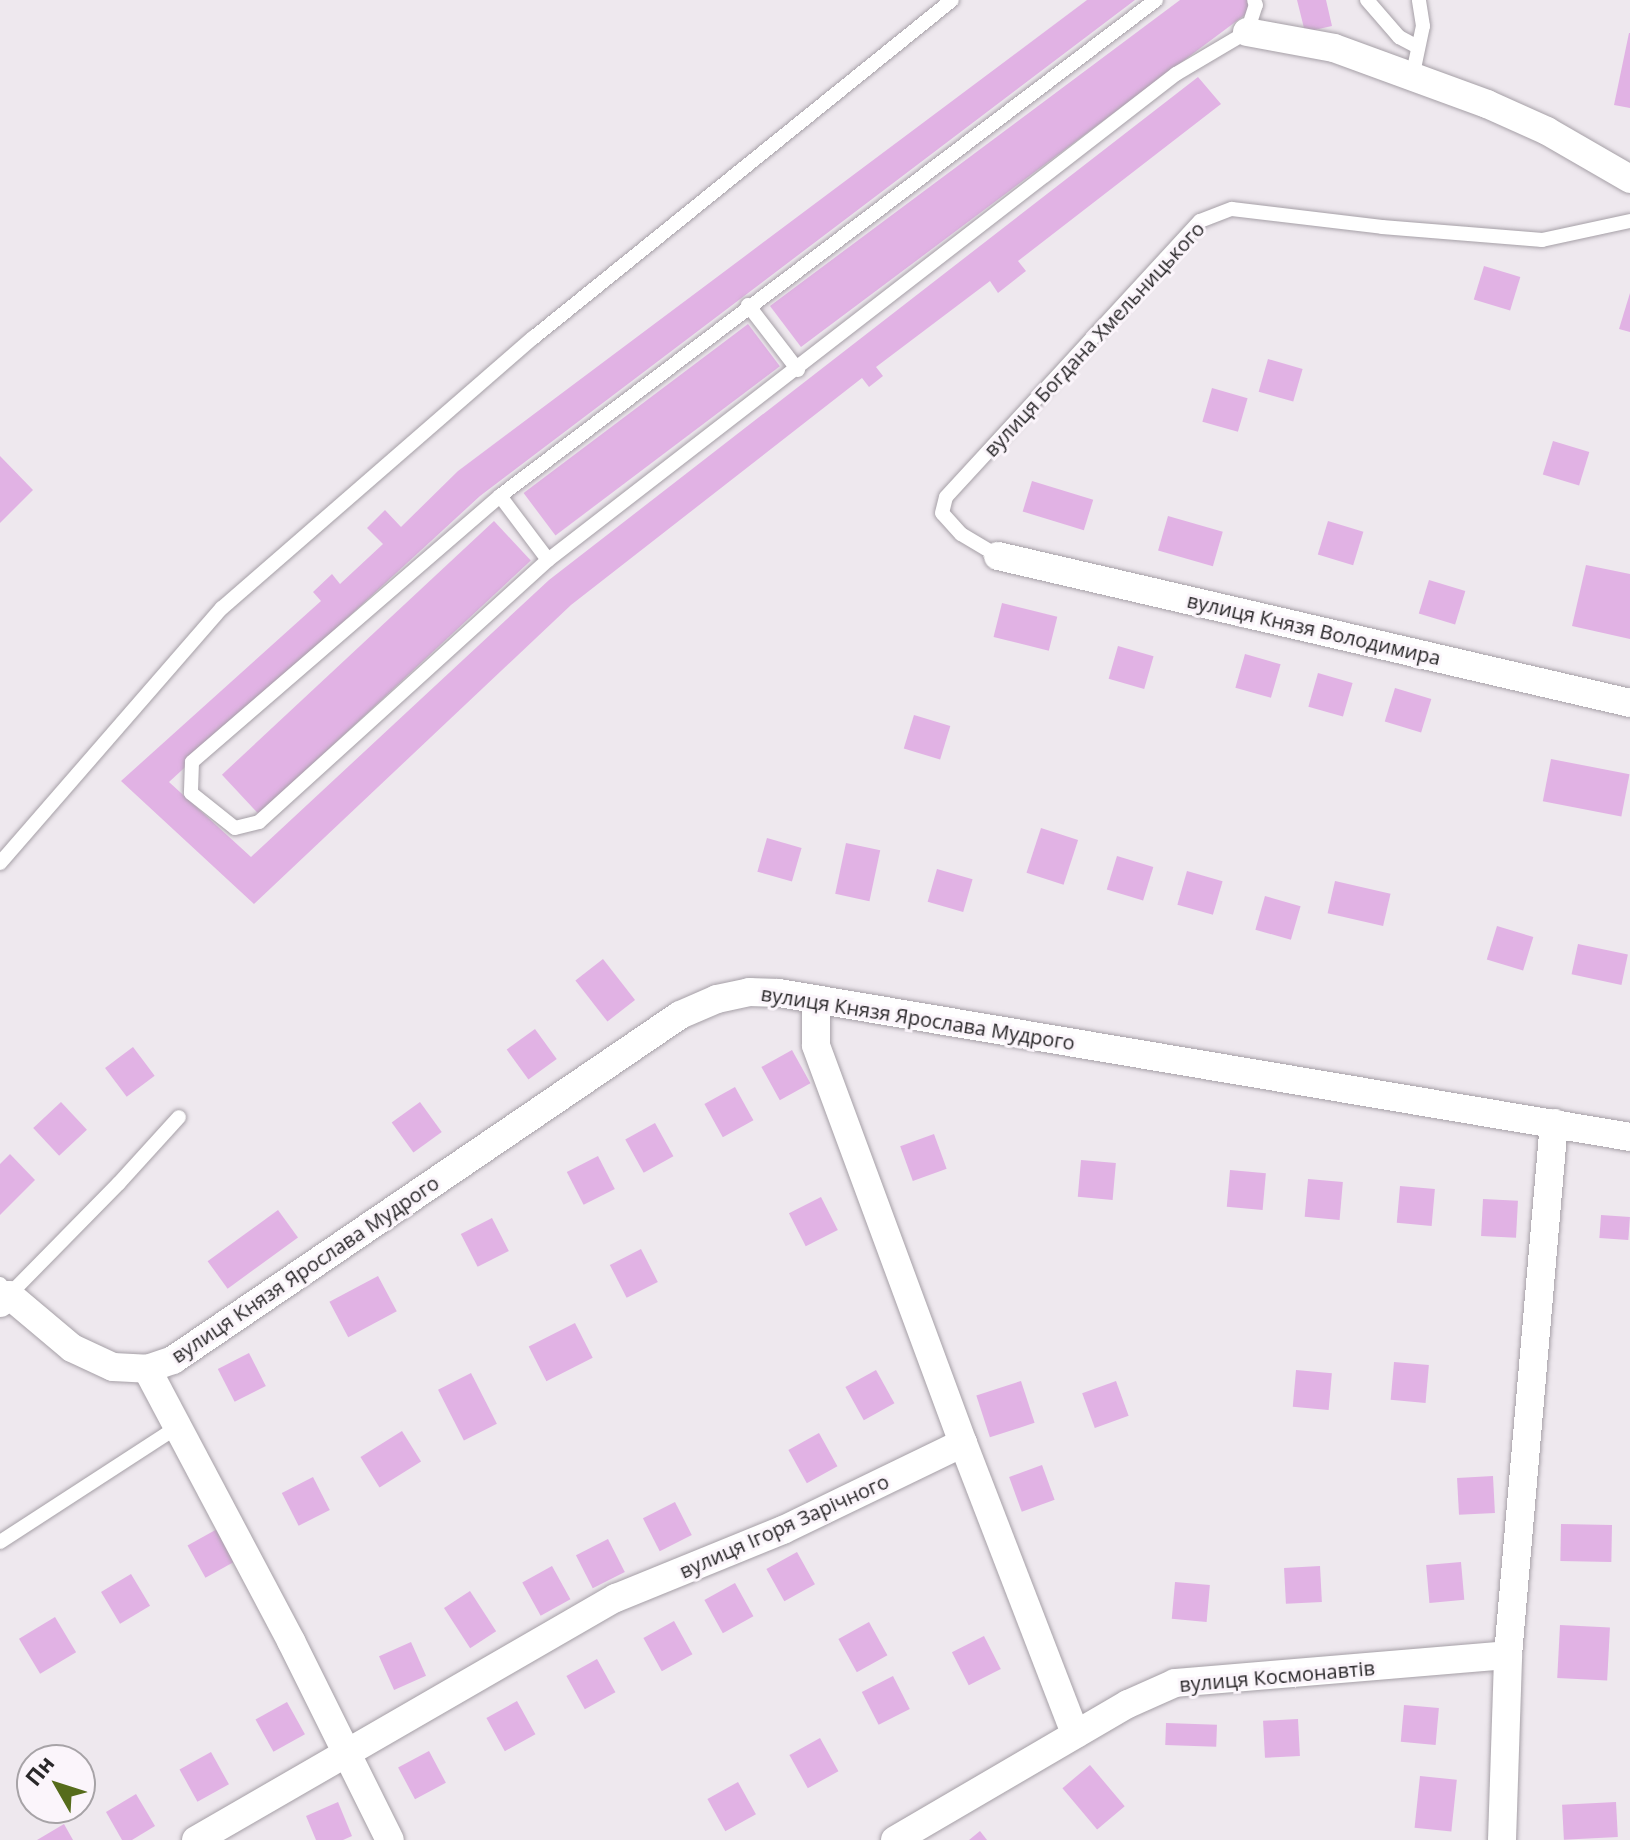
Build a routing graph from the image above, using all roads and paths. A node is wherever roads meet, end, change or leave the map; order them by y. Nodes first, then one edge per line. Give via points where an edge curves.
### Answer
1 (952, 0) edge
2 (1156, 0) edge
3 (1254, 0) edge
4 (1367, 0) edge
5 (1419, 0) edge
6 (1247, 32) junction
7 (1418, 47) junction
8 (1412, 78) junction
9 (1630, 179) edge
10 (1630, 221) edge
11 (748, 305) junction
12 (798, 370) junction
13 (500, 496) junction
14 (998, 556) joint
15 (548, 560) junction
16 (1630, 703) edge
17 (0, 863) edge
18 (816, 1000) junction
19 (179, 1117) dead end
20 (1554, 1123) junction
21 (1630, 1137) edge
22 (3, 1294) edge
23 (147, 1369) junction
24 (177, 1427) junction
25 (963, 1443) junction
26 (0, 1542) edge
27 (1508, 1655) junction
28 (1075, 1734) junction
29 (345, 1754) junction
30 (196, 1840) edge
31 (390, 1840) edge
32 (895, 1840) edge
33 (1502, 1840) edge

1 - 17 lane via 533,338 222,608
2 - 11 lane
3 - 6 lane
4 - 7 lane via 1399,37
5 - 7 lane via 1423,26
6 - 8 street via 1334,48
6 - 12 lane via 1176,74
7 - 8 lane
8 - 9 street via 1535,126
10 - 14 lane, вулиця Богдана Хмельницького via 1542,240 1232,209 1200,221 946,497 942,513 961,534
11 - 12 lane
11 - 13 lane
12 - 15 lane
13 - 15 lane
13 - 15 lane via 192,762 191,793 235,828 259,822
14 - 16 street, вулиця Князя Володимира
18 - 20 street, вулиця Князя Ярослава Мудрого
18 - 23 street, вулиця Князя Ярослава Мудрого via 749,992 680,1015 173,1360
18 - 25 street via 816,1045
19 - 22 lane
20 - 21 street, вулиця Князя Ярослава Мудрого
20 - 27 street
22 - 23 street, вулиця Князя Ярослава Мудрого via 72,1348 113,1367
23 - 24 street
24 - 26 lane
24 - 29 street
25 - 28 street
25 - 29 street, вулиця Ігоря Зарічного via 783,1530 616,1598
27 - 28 street, вулиця Космонавтів via 1175,1683
27 - 33 street
28 - 32 street, вулиця Космонавтів
29 - 30 street, вулиця Ігоря Зарічного
29 - 31 street

